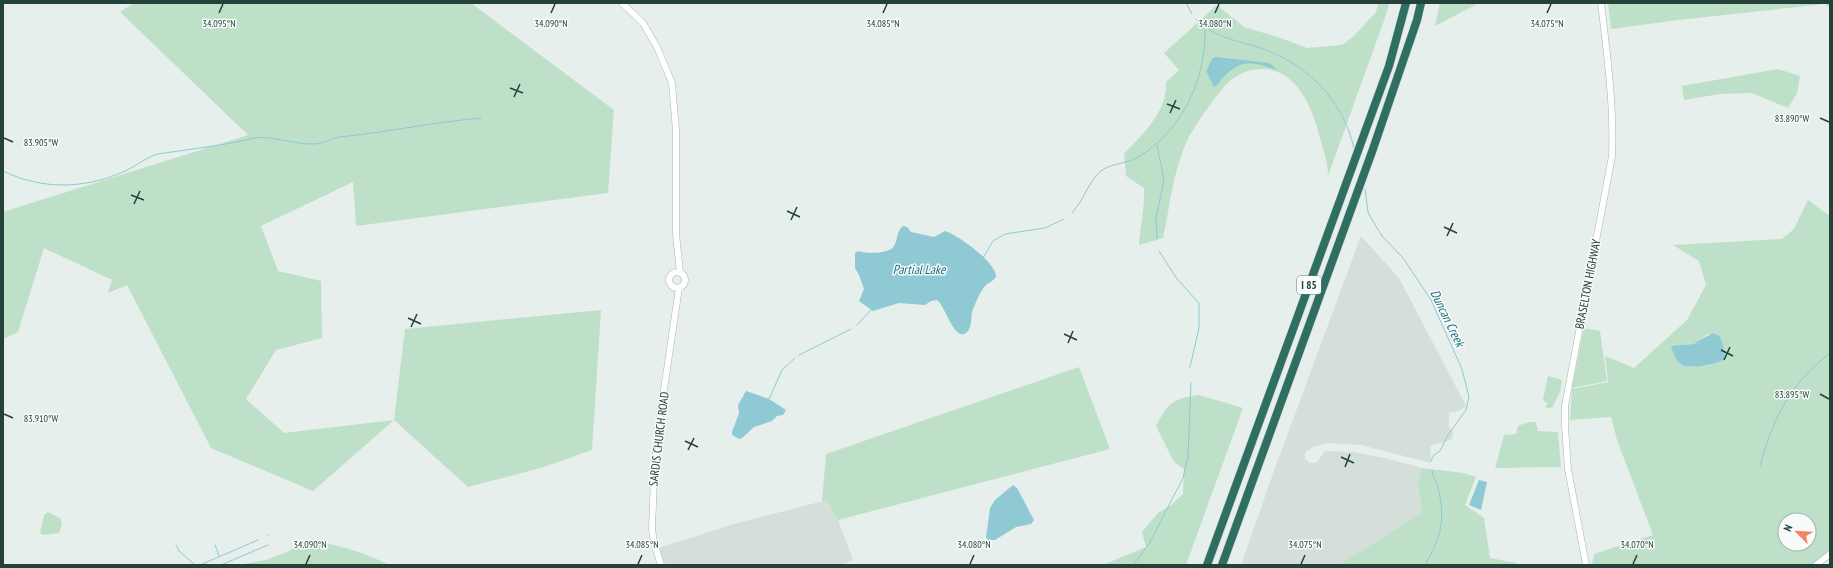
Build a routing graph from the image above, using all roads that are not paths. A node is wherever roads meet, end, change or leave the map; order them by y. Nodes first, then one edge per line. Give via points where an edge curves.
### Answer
1 (622, 3) edge
2 (1406, 3) edge
3 (1421, 3) edge
4 (1601, 3) edge
5 (676, 234) junction
6 (673, 273) junction
7 (680, 273) junction
8 (676, 287) junction
9 (1830, 554) edge
10 (661, 565) edge
11 (1207, 565) edge
12 (1222, 565) edge
13 (1586, 565) edge
14 (1816, 565) edge

1 - 5 street via 643,23 657,47 672,83 676,131
2 - 11 highway, I 85 via 1389,66
3 - 12 highway, I 85 via 1373,149
4 - 13 street, BRASELTON HIGHWAY via 1611,86 1612,156 1565,412 1568,469
5 - 6 street
5 - 7 street
6 - 7 street
6 - 8 street via 669,276 669,281
7 - 8 street via 685,279 683,284
8 - 10 street, SARDIS CHURCH ROAD via 652,500 652,529
9 - 14 street

